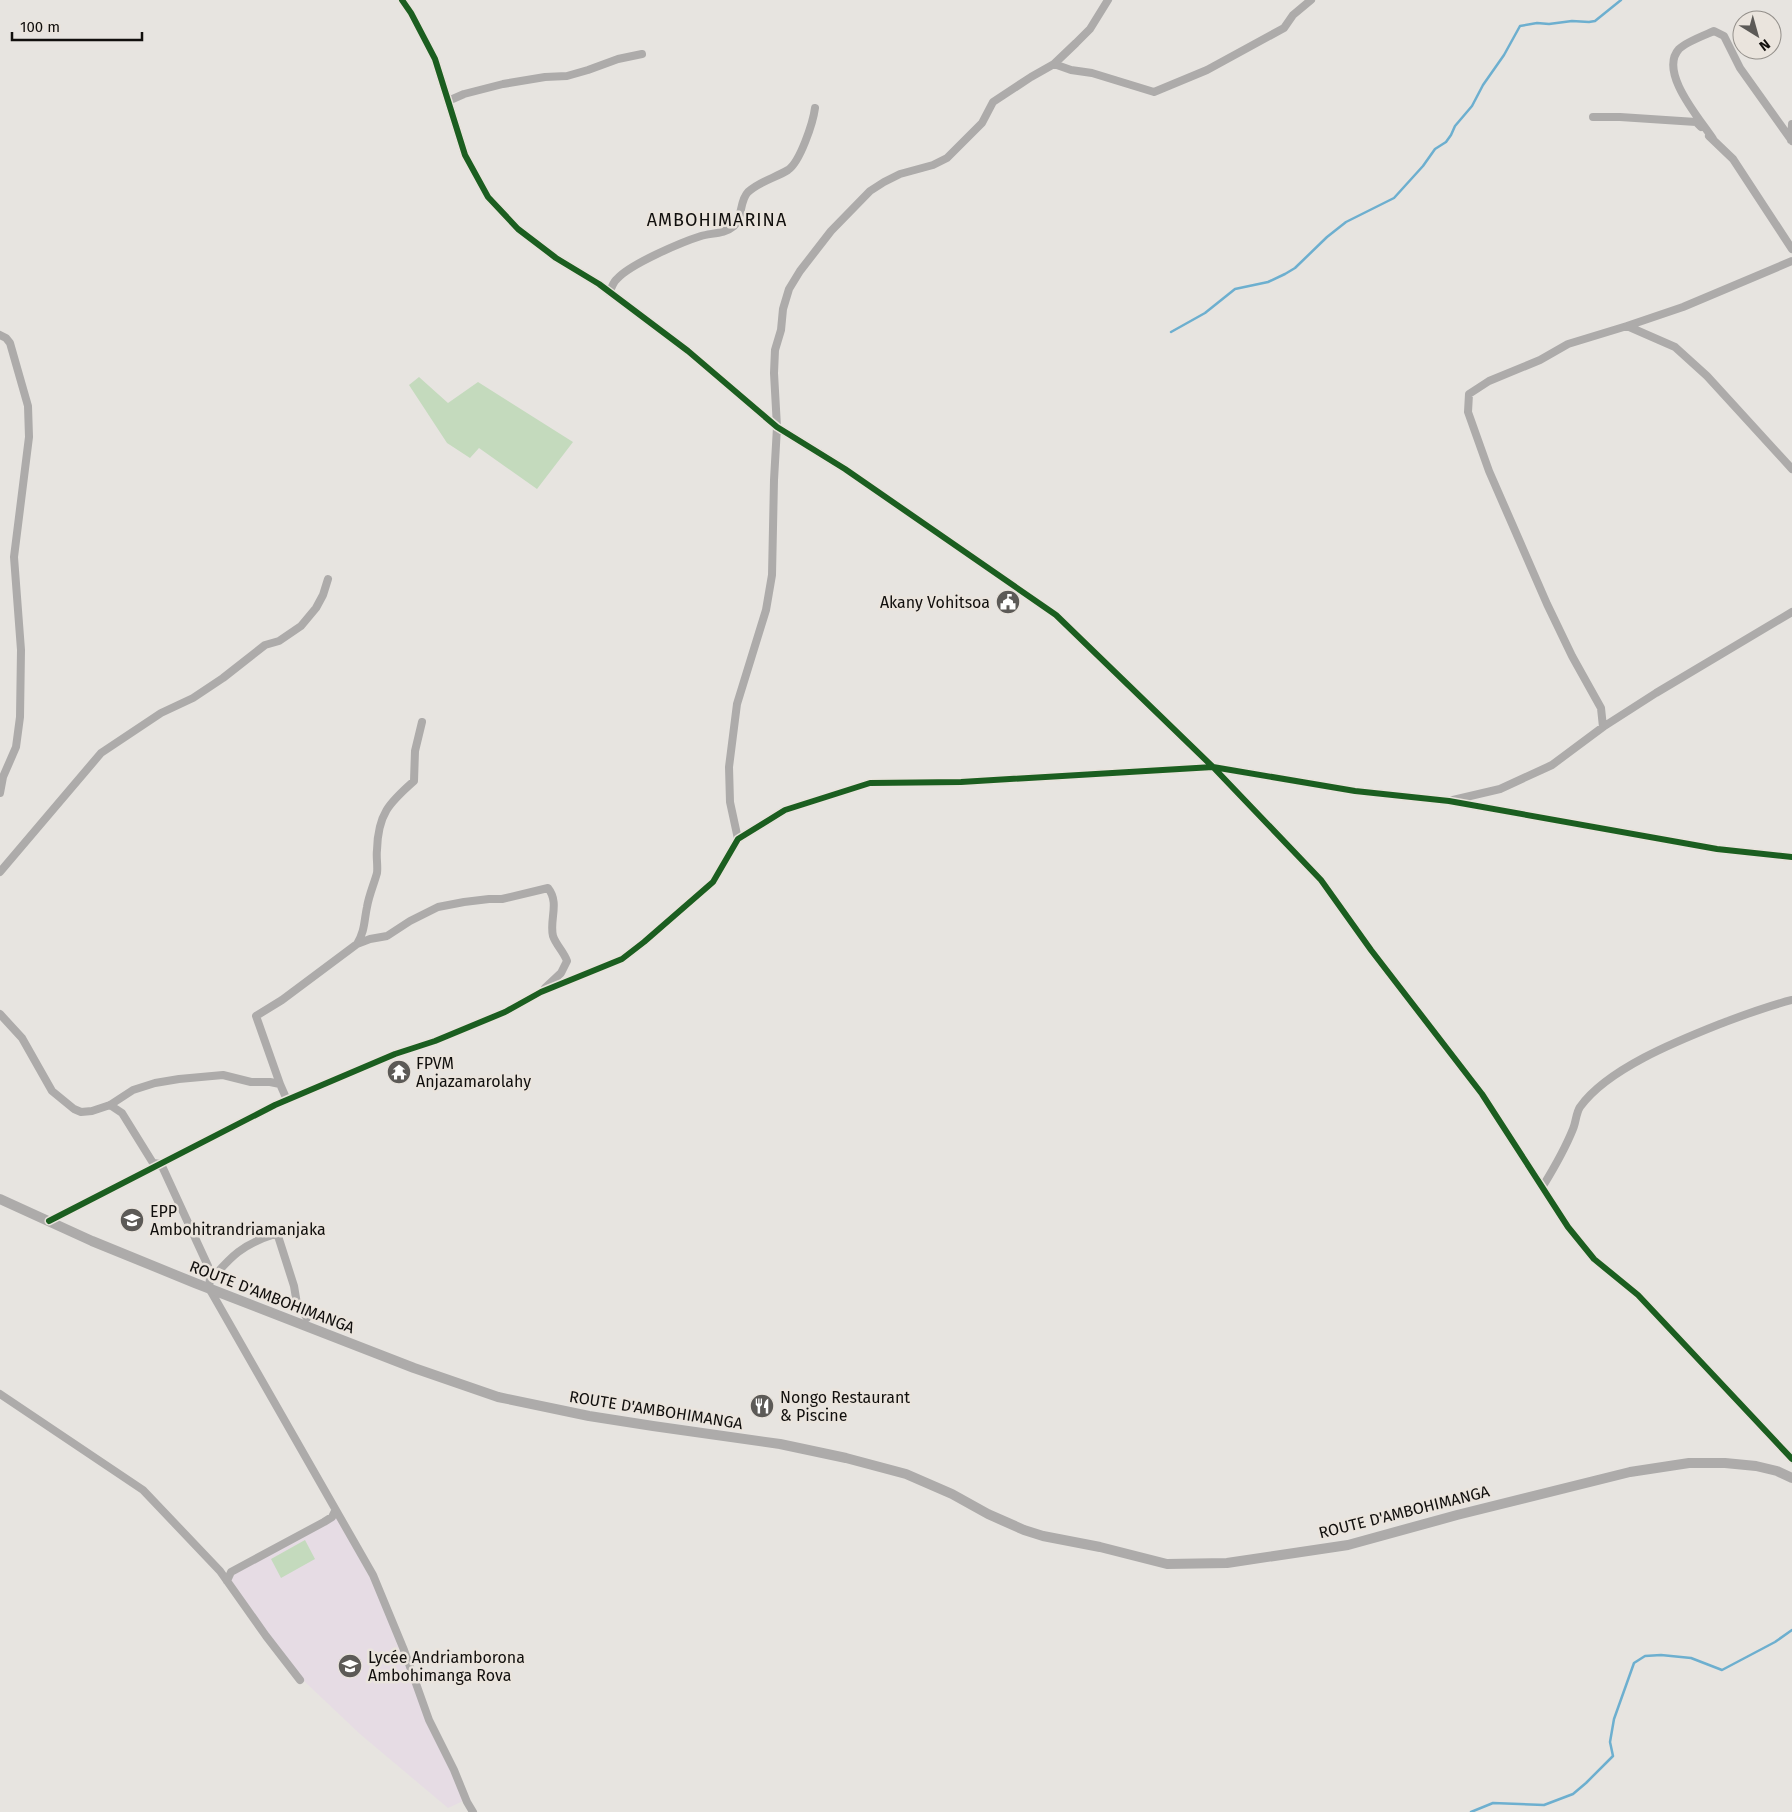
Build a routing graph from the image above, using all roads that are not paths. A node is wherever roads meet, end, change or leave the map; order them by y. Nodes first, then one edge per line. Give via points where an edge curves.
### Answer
1 (402, 0) edge
2 (1108, 0) edge
3 (1311, 0) edge
4 (642, 54) dead end
5 (1054, 64) junction
6 (448, 101) junction
7 (815, 108) dead end
8 (1593, 117) dead end
9 (1792, 124) edge
10 (1713, 139) junction
11 (1791, 140) edge
12 (1792, 248) edge
13 (1792, 261) edge
14 (610, 292) junction
15 (1626, 326) junction
16 (0, 335) edge
17 (777, 426) junction
18 (1792, 469) edge
19 (328, 578) dead end
20 (1792, 612) edge
21 (422, 722) dead end
22 (1603, 727) junction
23 (1212, 767) junction
24 (0, 793) edge
25 (1449, 801) junction
26 (738, 839) junction
27 (1792, 857) edge
28 (0, 872) edge
29 (357, 944) junction
30 (542, 992) junction
31 (1792, 1000) edge
32 (0, 1014) edge
33 (280, 1084) junction
34 (287, 1100) junction
35 (110, 1106) junction
36 (161, 1164) junction
37 (1543, 1186) junction
38 (0, 1199) edge
39 (49, 1221) junction
40 (209, 1285) junction
41 (306, 1318) dead end
42 (0, 1394) edge
43 (1792, 1459) edge
44 (1792, 1478) edge
45 (335, 1511) junction
46 (227, 1581) junction
47 (300, 1680) dead end
48 (473, 1812) edge

1 - 6 street via 435,59
2 - 5 street via 1090,30
3 - 5 street via 1293,15 1284,28 1207,70 1154,92
4 - 6 street via 567,76 503,84
5 - 17 street via 993,102 982,123 947,158 900,174 870,191 813,254 789,289 783,309 775,350
6 - 14 street via 464,155 488,197 518,230
7 - 14 street via 797,162 747,193 733,227 666,250 616,279
8 - 10 street via 1696,122
9 - 11 street
10 - 11 street via 1682,94 1673,63 1679,49 1714,31 1724,36 1740,68
10 - 12 street via 1733,160
13 - 15 street via 1683,307
14 - 17 street via 688,351
15 - 18 street via 1675,347
15 - 22 street via 1568,344 1540,360 1489,381 1469,394 1468,412 1489,471 1547,604 1601,708
16 - 24 street via 10,343 28,406 29,437 14,557 22,650 20,717 16,747
17 - 23 street via 845,469 1056,615
17 - 26 street via 772,575 766,610 737,704 728,766 730,802
19 - 28 street via 316,608 301,626 279,641 265,645 193,698 161,713 101,753
20 - 22 street
21 - 29 street via 414,751 414,781 384,812 378,831 377,872 367,906 366,924
22 - 25 street via 1552,765 1500,789
23 - 25 street via 1355,791
23 - 26 street via 961,782 870,783 785,810
23 - 37 street via 1321,880 1482,1094
25 - 27 street via 1717,849
26 - 30 street via 713,882 644,942 622,959
29 - 30 street via 387,936 438,907 502,899 548,888 555,908 553,933 567,961 561,973
29 - 33 street via 256,1016
30 - 34 street via 505,1012
31 - 37 street via 1769,1005 1676,1041 1599,1086 1579,1108 1562,1154
32 - 35 street via 22,1038 52,1091 65,1102 81,1112
33 - 34 street
33 - 35 street via 251,1082 223,1075 155,1083 133,1090
34 - 36 street
35 - 36 street via 122,1113 154,1164
36 - 39 street
36 - 40 street via 208,1266
37 - 43 street via 1568,1227 1594,1259 1638,1295
38 - 39 street, ROUTE D'AMBOHIMANGA
39 - 40 street, ROUTE D'AMBOHIMANGA via 92,1242
40 - 41 street via 227,1261 243,1247 275,1234 294,1286 297,1304
40 - 44 street, ROUTE D'AMBOHIMANGA via 414,1368 498,1397 846,1458 906,1474 1024,1530 1167,1564 1227,1563 1348,1545 1630,1472 1689,1463 1756,1466
40 - 45 street
42 - 46 street via 144,1490
45 - 46 street via 324,1522 231,1572
45 - 48 street via 373,1574 429,1720
46 - 47 street

